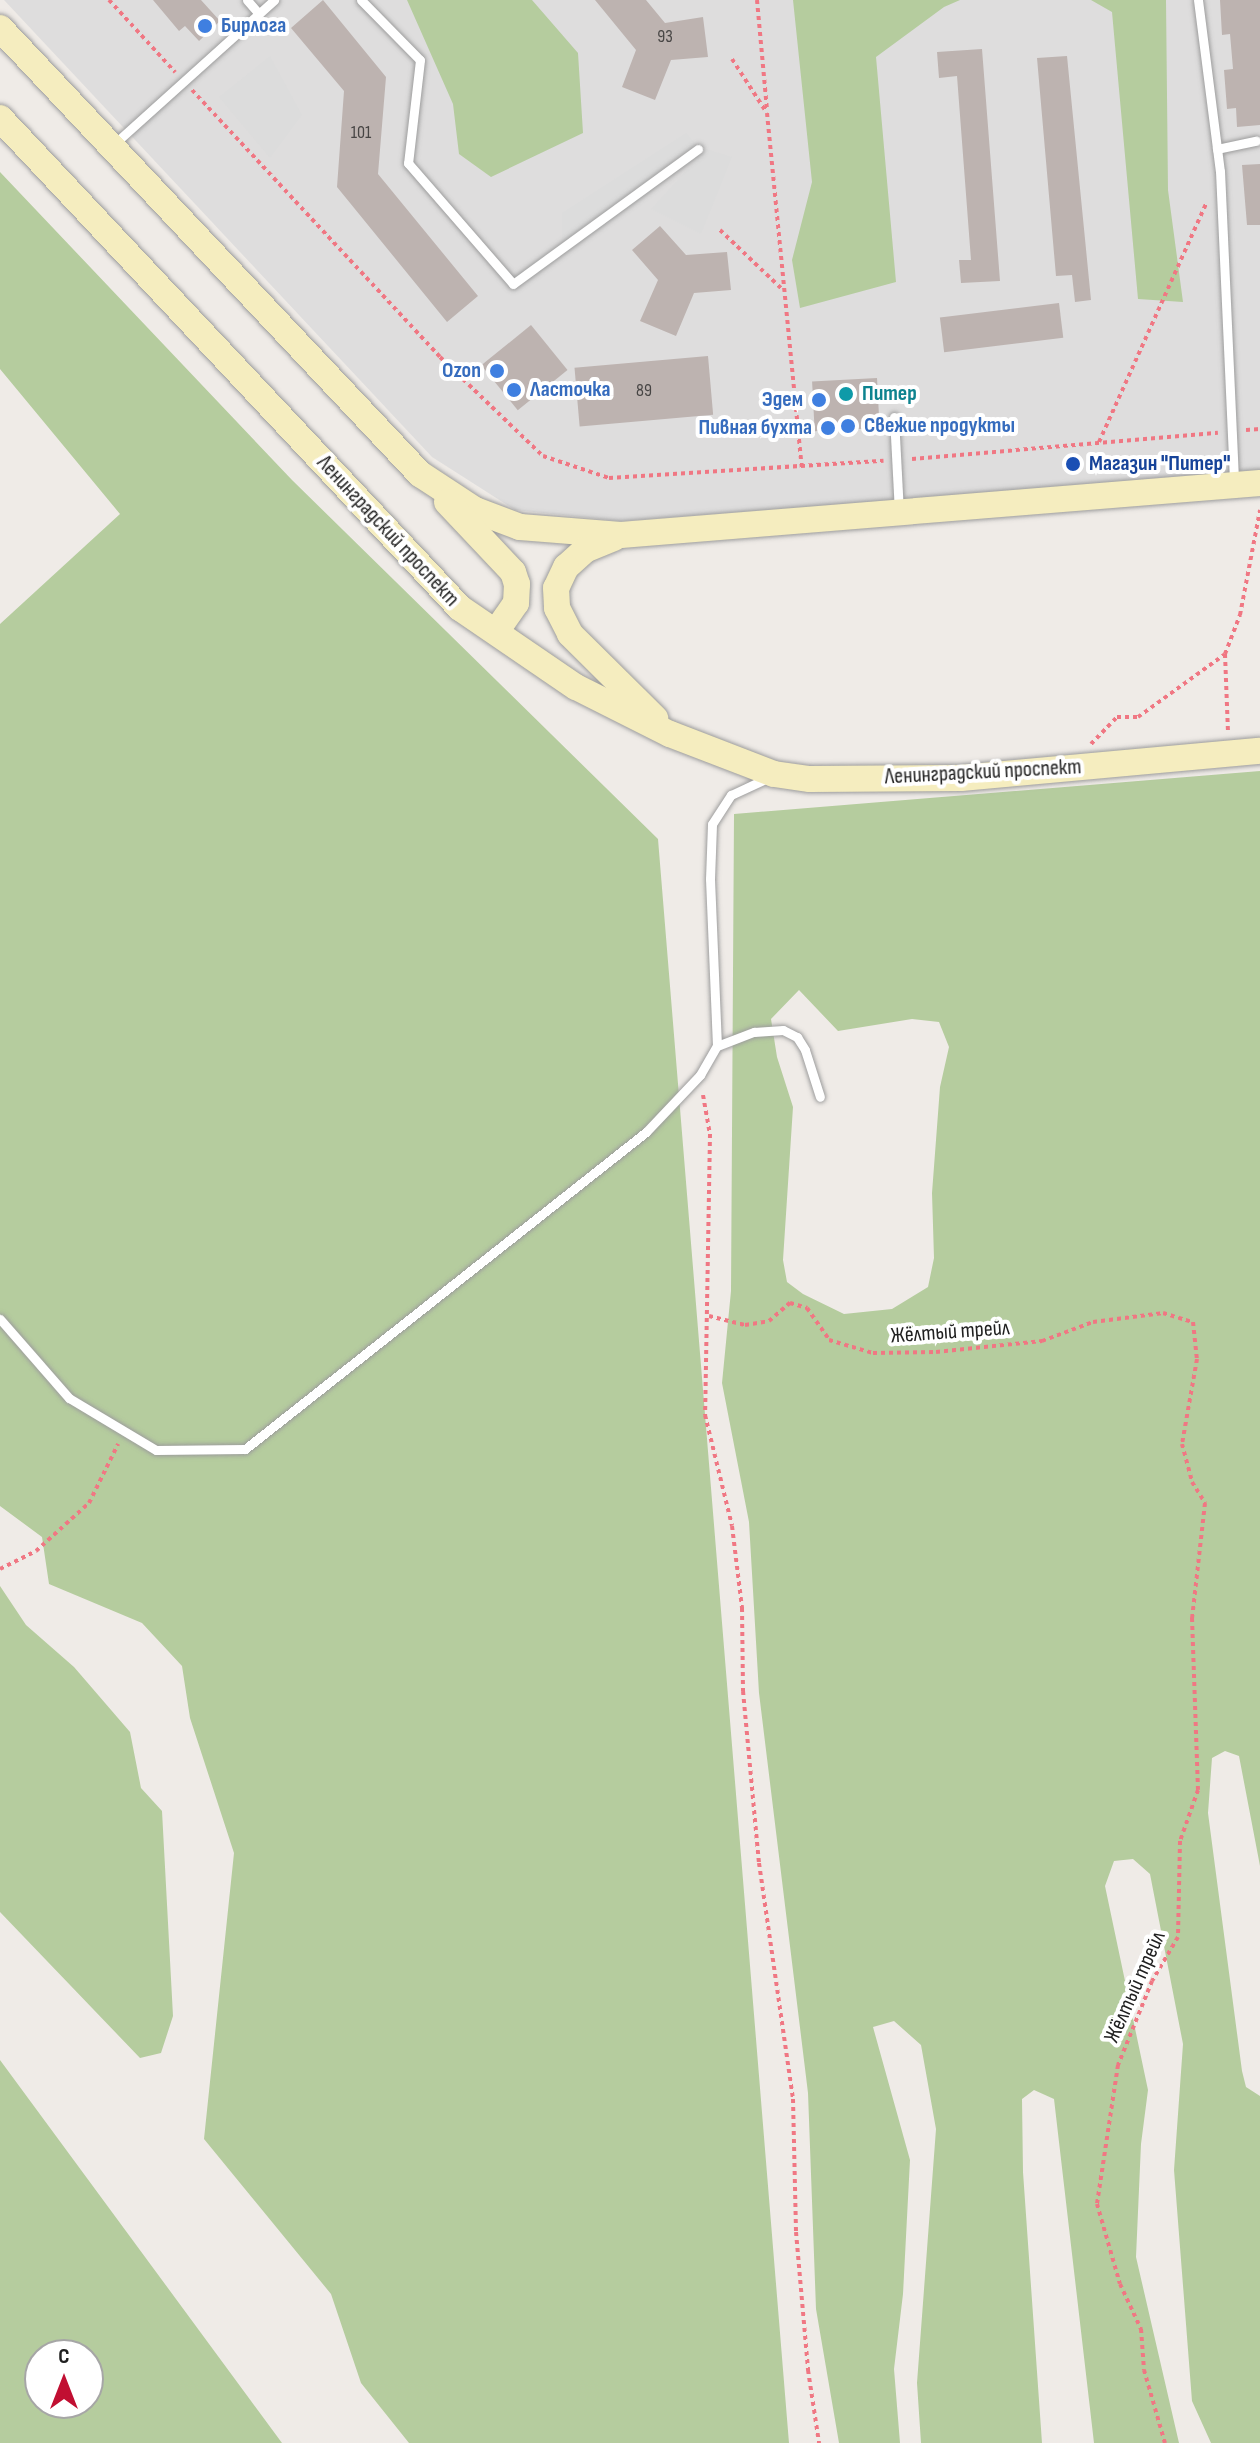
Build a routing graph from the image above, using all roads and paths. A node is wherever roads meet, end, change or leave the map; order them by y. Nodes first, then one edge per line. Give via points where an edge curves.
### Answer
1 (109, 0) edge
2 (247, 0) edge
3 (274, 0) edge
4 (361, 0) edge
5 (757, 0) edge
6 (1198, 0) edge
7 (259, 14) junction
8 (0, 28) edge
9 (732, 59) dead end
10 (184, 81) junction
11 (767, 113) junction
12 (0, 118) edge
13 (1256, 141) dead end
14 (111, 147) junction
15 (698, 149) dead end
16 (1217, 149) junction
17 (1220, 171) junction
18 (720, 230) dead end
19 (785, 291) junction
20 (894, 417) dead end
21 (1260, 429) edge
22 (1232, 431) junction
23 (1099, 442) junction
24 (896, 460) junction
25 (802, 468) junction
26 (420, 474) junction
27 (1247, 484) edge
28 (1260, 510) edge
29 (899, 511) junction
30 (621, 535) junction
31 (496, 632) junction
32 (1225, 654) junction
33 (670, 734) junction
34 (1260, 751) edge
35 (1229, 753) junction
36 (1079, 767) junction
37 (774, 774) junction
38 (717, 1046) junction
39 (700, 1075) junction
40 (820, 1097) dead end
41 (709, 1316) junction
42 (0, 1319) edge
43 (124, 1431) junction
44 (0, 1569) edge
45 (819, 2443) edge
46 (1165, 2443) edge

1 - 10 path
2 - 7 lane
3 - 7 lane
4 - 15 lane via 420,60 408,163 513,284
5 - 11 path
6 - 16 lane
7 - 10 lane
8 - 14 main road
9 - 11 path
10 - 14 lane
10 - 25 path via 440,357 543,456 609,478
11 - 19 path
12 - 31 main road, Ленинградский проспект via 460,608
13 - 16 lane
14 - 26 main road
16 - 17 lane
17 - 22 lane
17 - 23 path
18 - 19 path
19 - 25 path
20 - 24 lane
21 - 22 path
22 - 23 path
22 - 27 lane
23 - 24 path
24 - 25 path
24 - 29 lane
26 - 30 main road via 475,510 520,527
26 - 31 main road via 513,572 516,603
27 - 29 main road
28 - 32 path via 1240,615
29 - 30 main road
30 - 33 main road via 585,550 566,567 556,588 557,608 570,634
31 - 33 main road, Ленинградский проспект via 576,687
32 - 35 path
32 - 36 path via 1138,717 1117,717 1095,738
33 - 37 main road, Ленинградский проспект
34 - 35 main road, Ленинградский проспект
35 - 36 main road, Ленинградский проспект
36 - 37 main road, Ленинградский проспект via 961,778 810,779
37 - 38 lane via 731,795 712,824
38 - 39 lane
38 - 40 lane via 754,1032 783,1030 797,1037 805,1050
39 - 41 path via 710,1134
39 - 43 lane via 646,1132 245,1449 156,1450
41 - 45 path via 705,1415 732,1526 742,1608 743,1691 759,1863 793,2099 796,2232
41 - 46 path, Жёлтый трейл via 745,1325 769,1321 790,1303 807,1308 829,1340 873,1353 1042,1341 1093,1322 1163,1313 1193,1322 1197,1359 1182,1444 1192,1482 1205,1503 1192,1618 1198,1790 1180,1841 1178,1937 1152,1981 1118,2065 1097,2204 1120,2284 1141,2329 1144,2370
42 - 43 lane via 69,1398
43 - 44 path via 89,1503 36,1551

